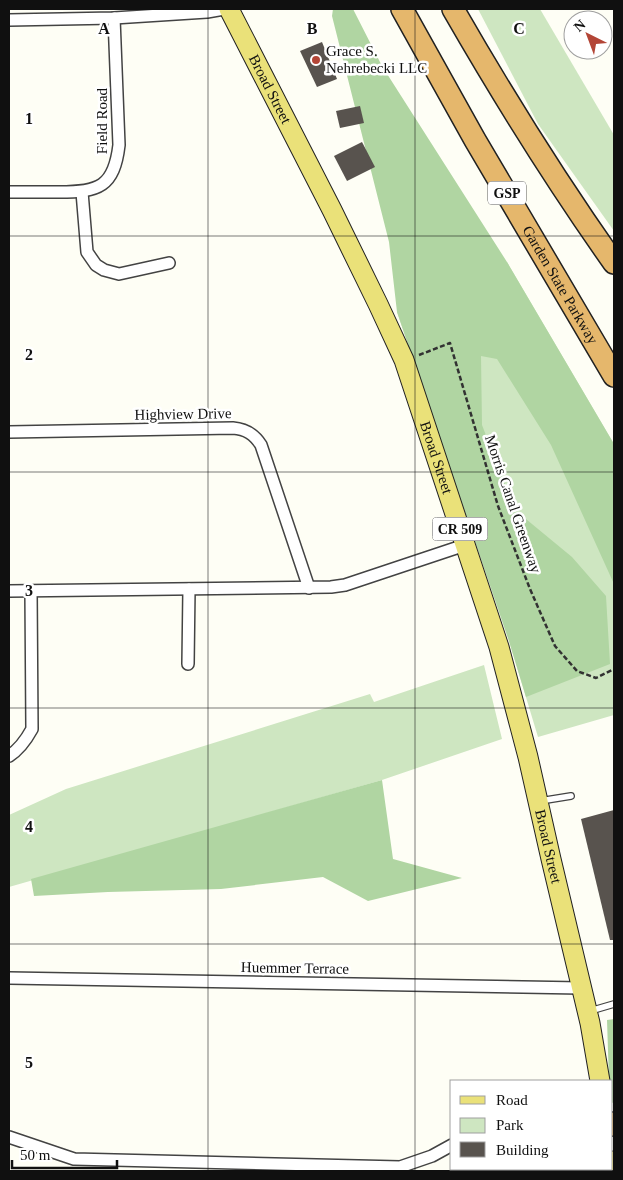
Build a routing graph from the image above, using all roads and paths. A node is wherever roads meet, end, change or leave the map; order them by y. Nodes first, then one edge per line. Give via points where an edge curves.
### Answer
1 (224, 9) edge
2 (228, 9) edge
3 (402, 9) edge
4 (453, 9) edge
5 (114, 18) junction
6 (9, 20) edge
7 (9, 192) edge
8 (82, 192) junction
9 (169, 263) dead end
10 (614, 263) edge
11 (404, 360) junction
12 (614, 376) edge
13 (9, 432) edge
14 (465, 545) junction
15 (309, 588) junction
16 (189, 589) junction
17 (31, 591) junction
18 (9, 592) edge
19 (188, 664) dead end
20 (614, 668) edge
21 (9, 756) edge
22 (571, 796) dead end
23 (538, 802) junction
24 (9, 978) edge
25 (581, 988) junction
26 (614, 1004) edge
27 (587, 1012) junction
28 (600, 1080) edge
29 (9, 1137) edge
30 (450, 1146) edge

1 - 5 street
2 - 11 main road, Broad Street / CR 509 via 336,218
3 - 12 highway, Garden State Parkway / GSP
4 - 10 highway via 514,112
5 - 6 street
5 - 8 street, Field Road via 118,158 106,183
7 - 8 street, Field Road
8 - 9 street via 87,252 96,265 119,274
11 - 14 main road, Broad Street / CR 509
11 - 20 path, Morris Canal Greenway via 450,343 498,506 555,646 577,671 596,678
13 - 15 street, Highview Drive via 247,430 261,445
14 - 15 street via 345,585
14 - 23 main road, Broad Street / CR 509 via 499,647
15 - 16 street
16 - 17 street
16 - 19 street
17 - 18 street
17 - 21 street via 32,729 27,739
22 - 23 lane
23 - 25 main road, Broad Street / CR 509
24 - 25 street, Huemmer Terrace
25 - 27 main road, Broad Street / CR 509
26 - 27 lane
27 - 28 main road, Broad Street / CR 509
29 - 30 street via 74,1159 400,1166 432,1156

